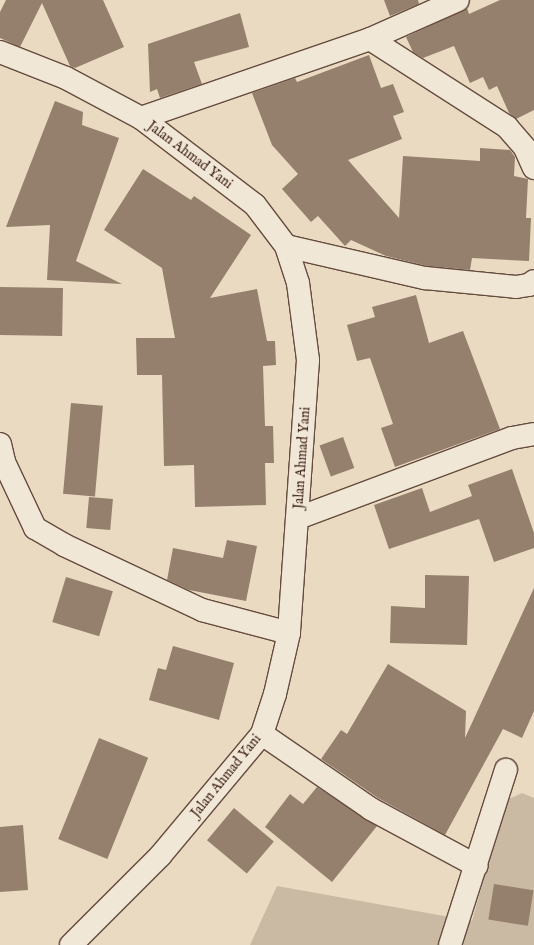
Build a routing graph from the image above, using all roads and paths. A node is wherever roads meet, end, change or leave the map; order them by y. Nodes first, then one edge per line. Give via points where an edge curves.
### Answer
1 (458, 0) edge
2 (370, 39) junction
3 (0, 52) edge
4 (141, 118) junction
5 (534, 168) edge
6 (286, 246) junction
7 (534, 281) edge
8 (534, 434) edge
9 (0, 444) edge
10 (298, 518) junction
11 (289, 633) junction
12 (262, 734) junction
13 (506, 770) dead end
14 (477, 866) junction
15 (71, 945) edge
16 (450, 945) edge

1 - 2 street
2 - 4 street
2 - 5 street via 507,127 525,148
3 - 4 street, Jalan Ahmad Yani via 66,78
4 - 6 street, Jalan Ahmad Yani via 255,205
6 - 7 street via 425,278 516,287 529,285
6 - 10 street, Jalan Ahmad Yani via 298,283 308,360
8 - 10 street via 512,438
9 - 11 street via 4,462 34,528 202,610
10 - 11 street, Jalan Ahmad Yani
11 - 12 street, Jalan Ahmad Yani via 275,694
12 - 14 street via 371,810
12 - 15 street, Jalan Ahmad Yani via 160,856
13 - 14 street
14 - 16 street

